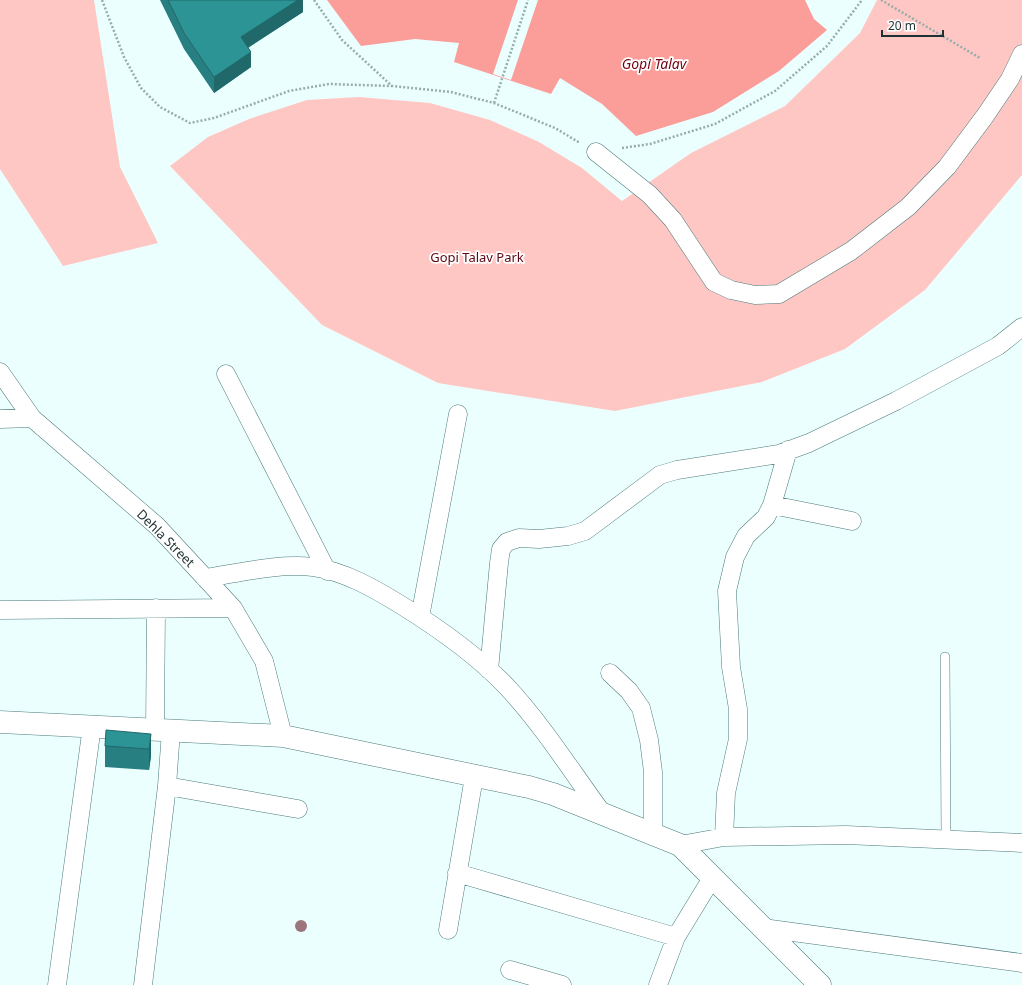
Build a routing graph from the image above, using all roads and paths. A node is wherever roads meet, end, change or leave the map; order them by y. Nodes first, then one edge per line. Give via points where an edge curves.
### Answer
1 (102, 0) edge
2 (314, 0) edge
3 (528, 0) edge
4 (862, 0) edge
5 (881, 0) edge
6 (1022, 54) edge
7 (980, 58) dead end
8 (392, 86) junction
9 (494, 103) junction
10 (596, 152) junction
11 (1022, 327) edge
12 (0, 372) edge
13 (226, 374) dead end
14 (458, 414) dead end
15 (32, 418) junction
16 (0, 419) edge
17 (788, 450) junction
18 (772, 505) junction
19 (852, 521) dead end
20 (327, 571) junction
21 (205, 578) junction
22 (156, 608) junction
23 (233, 608) junction
24 (0, 610) edge
25 (420, 617) junction
26 (945, 657) dead end
27 (489, 670) junction
28 (610, 673) dead end
29 (0, 722) edge
30 (92, 726) junction
31 (163, 730) junction
32 (283, 736) junction
33 (474, 777) junction
34 (167, 786) junction
35 (298, 809) dead end
36 (603, 814) junction
37 (653, 834) junction
38 (724, 837) junction
39 (946, 839) junction
40 (1022, 843) edge
41 (680, 845) junction
42 (458, 874) junction
43 (712, 878) junction
44 (763, 928) junction
45 (448, 930) dead end
46 (676, 937) junction
47 (1022, 963) edge
48 (510, 970) dead end
49 (56, 985) edge
50 (143, 985) edge
51 (562, 985) edge
52 (658, 985) edge
53 (820, 985) edge

1 - 8 path via 124,57 141,88 160,107 190,123 214,118 289,91 329,84
2 - 8 path via 342,40
3 - 9 path
4 - 10 path via 826,46 775,91 715,124 650,144
5 - 7 path
6 - 10 street via 1010,79 947,167 908,207 850,251 779,294 754,295 731,290 714,282 673,220 650,195
8 - 9 path via 451,92
9 - 10 path via 555,128
11 - 17 street via 998,346 896,401
12 - 15 street, Dehla Street
13 - 20 street
14 - 25 street
15 - 16 street
15 - 21 street, Dehla Street via 157,526
17 - 18 street
17 - 27 street via 779,454 660,475 585,531 568,536 519,538 507,542 501,550 499,563
18 - 19 street
18 - 38 street via 766,517 746,536 735,557 727,591 731,667 738,709 738,739 726,792
20 - 21 street via 313,567 285,567
20 - 25 street via 376,590
21 - 23 street, Dehla Street
22 - 23 street
22 - 24 street
22 - 31 street
23 - 32 street, Dehla Street via 264,661
25 - 27 street via 443,632
26 - 39 lane
27 - 36 street via 508,688 536,722
28 - 37 street via 629,691 641,708 653,772
29 - 30 street
30 - 31 street
30 - 49 street
31 - 32 street
31 - 34 street
32 - 33 street
33 - 36 street via 529,787
33 - 42 street
34 - 35 street
34 - 50 street
36 - 37 street
37 - 41 street
38 - 39 street via 846,835
38 - 41 street
39 - 40 street
41 - 43 street
42 - 45 street
42 - 46 street
43 - 44 street
43 - 46 street
44 - 47 street
44 - 53 street
46 - 52 street
48 - 51 street

